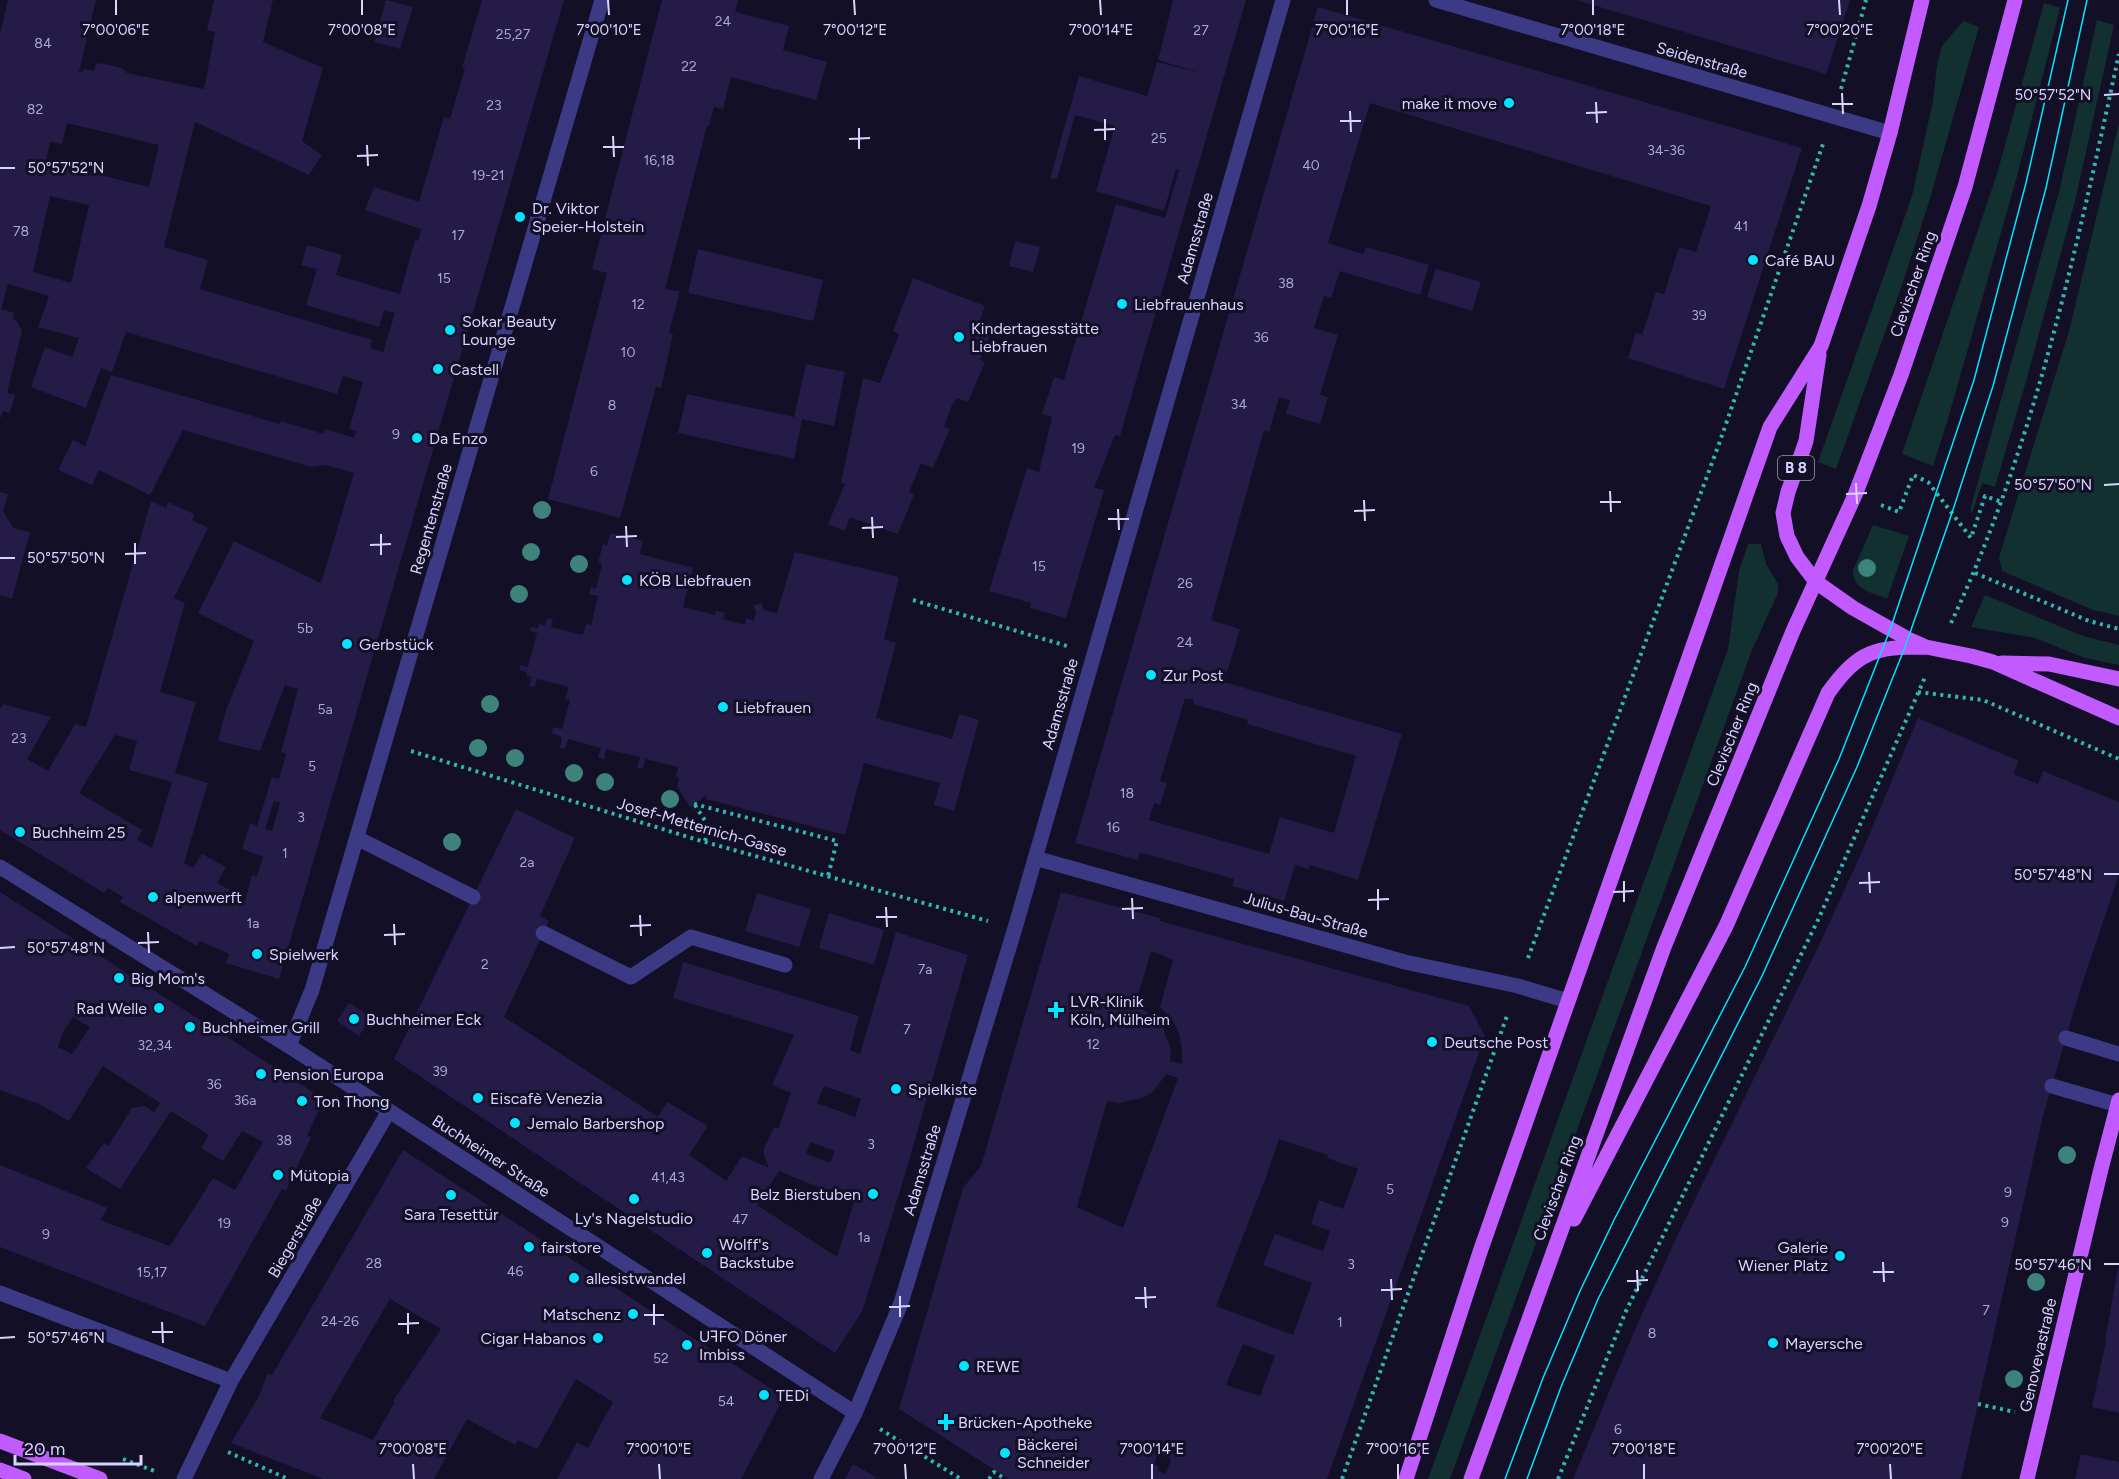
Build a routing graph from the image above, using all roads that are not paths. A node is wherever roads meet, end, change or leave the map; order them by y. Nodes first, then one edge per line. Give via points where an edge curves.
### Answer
1 (602, 0) edge
2 (1283, 0) edge
3 (1436, 0) edge
4 (1922, 0) edge
5 (1934, 0) edge
6 (2015, 0) edge
7 (1916, 23) junction
8 (1890, 134) junction
9 (1821, 346) junction
10 (1816, 582) junction
11 (1932, 648) junction
12 (1993, 662) junction
13 (2119, 679) edge
14 (2119, 718) edge
15 (357, 838) junction
16 (1035, 858) junction
17 (0, 867) edge
18 (473, 897) dead end
19 (543, 933) dead end
20 (785, 965) dead end
21 (1568, 1001) junction
22 (2066, 1038) dead end
23 (289, 1046) junction
24 (2119, 1054) edge
25 (2052, 1086) dead end
26 (2118, 1102) edge
27 (389, 1112) junction
28 (1545, 1275) junction
29 (0, 1293) edge
30 (231, 1382) junction
31 (855, 1413) junction
32 (0, 1441) edge
33 (0, 1470) edge
34 (24, 1479) edge
35 (100, 1479) edge
36 (184, 1479) edge
37 (821, 1479) edge
38 (1406, 1479) edge
39 (1470, 1479) edge
40 (2027, 1479) edge

1 - 15 street, Regentenstraße
2 - 16 street, Adamsstraße
3 - 8 street, Seidenstraße
4 - 7 main road
5 - 7 main road
6 - 10 main road, Clevischer Ring via 1965,187 1901,375 1855,495
7 - 8 main road
8 - 9 main road
9 - 10 main road, B 8 via 1806,441 1783,513 1786,536
9 - 21 main road via 1770,428
10 - 11 main road, B 8 via 1890,630
10 - 28 main road, Clevischer Ring via 1664,947
11 - 12 main road, B 8
11 - 28 main road via 1883,650 1860,657 1828,693 1726,926
12 - 13 main road via 2049,664
12 - 14 main road, B 8
15 - 18 street
15 - 23 street, Regentenstraße via 312,990
16 - 21 street, Julius-Bau-Straße via 1405,962
16 - 31 street, Adamsstraße via 901,1303
17 - 23 street, Buchheimer Straße
19 - 20 street via 631,977 691,937
21 - 38 main road
22 - 24 street
23 - 27 street, Buchheimer Straße
25 - 26 street
26 - 40 main road, Genovevastraße
27 - 30 street, Biegerstraße
27 - 31 street, Buchheimer Straße
28 - 39 main road, Clevischer Ring
29 - 30 street
30 - 36 street, Biegerstraße
31 - 37 street, Adamsstraße
32 - 35 main road
33 - 34 main road

